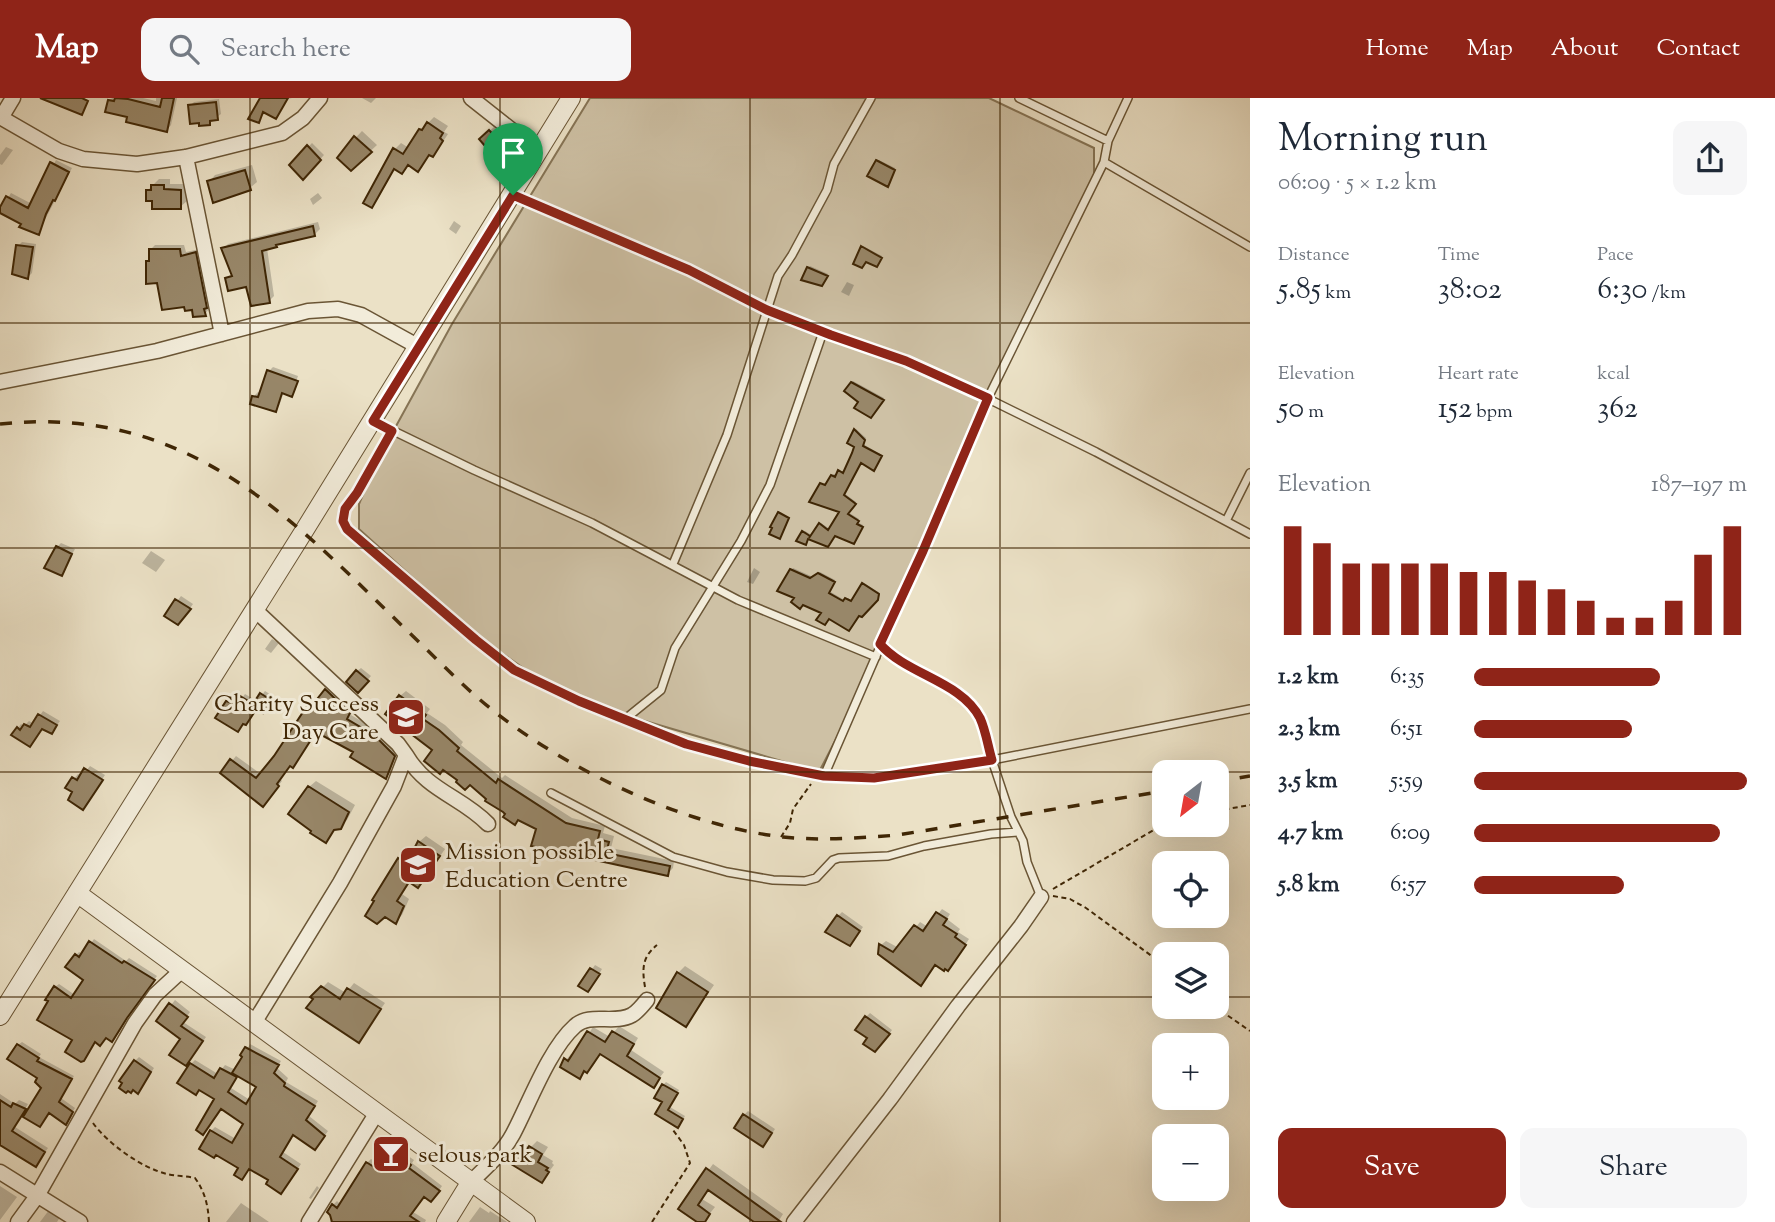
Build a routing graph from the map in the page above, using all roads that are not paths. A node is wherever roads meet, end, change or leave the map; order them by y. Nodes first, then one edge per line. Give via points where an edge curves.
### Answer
1 (7, 98) edge
2 (13, 98) edge
3 (320, 98) edge
4 (471, 98) edge
5 (570, 98) edge
6 (871, 98) edge
7 (1019, 98) edge
8 (1128, 98) edge
9 (0, 100) edge
10 (1, 118) edge
11 (1108, 141) junction
12 (538, 151) junction
13 (186, 157) junction
14 (1104, 162) junction
15 (513, 195) junction
16 (1250, 247) edge
17 (767, 310) junction
18 (822, 332) junction
19 (222, 334) junction
20 (419, 347) junction
21 (0, 382) edge
22 (988, 398) junction
23 (373, 421) junction
24 (392, 431) junction
25 (1250, 473) edge
26 (1226, 522) junction
27 (1250, 534) edge
28 (673, 564) junction
29 (713, 586) junction
30 (254, 609) junction
31 (876, 657) junction
32 (1250, 709) edge
33 (625, 720) junction
34 (406, 755) junction
35 (992, 760) junction
36 (824, 776) junction
37 (394, 786) junction
38 (432, 786) junction
39 (551, 793) dead end
40 (488, 824) dead end
41 (1018, 832) junction
42 (77, 893) junction
43 (1041, 897) joint
44 (181, 971) junction
45 (648, 1000) road end
46 (0, 1016) edge
47 (254, 1023) junction
48 (376, 1114) junction
49 (0, 1172) edge
50 (470, 1183) junction
51 (37, 1196) junction
52 (18, 1222) edge
53 (80, 1222) edge
54 (309, 1222) edge
55 (446, 1222) edge
56 (526, 1222) edge
57 (794, 1222) edge

1 - 9 street
2 - 10 street
3 - 13 street via 282,133
4 - 12 street
5 - 12 street
6 - 17 lane via 834,164 827,190 778,276
7 - 11 lane
8 - 11 lane
10 - 13 street via 59,151 83,159 137,164
11 - 14 lane
12 - 15 street
13 - 19 street
14 - 16 lane
14 - 22 lane
15 - 17 lane via 678,265
15 - 20 street
17 - 18 lane
17 - 28 lane via 727,435
18 - 22 lane via 906,361
18 - 29 lane via 769,485
19 - 20 street via 308,311 338,309
19 - 21 street
20 - 23 street
22 - 26 lane
22 - 31 lane
23 - 24 lane
23 - 30 street
24 - 28 lane
24 - 33 lane via 345,509 347,529 501,661 527,678
25 - 26 lane
26 - 27 lane
28 - 29 lane
29 - 31 lane via 758,610
29 - 33 lane via 675,648 661,690
30 - 34 street
30 - 42 street
31 - 36 lane
32 - 35 lane
33 - 36 lane via 720,754
34 - 37 street
34 - 38 street
35 - 36 lane via 874,778
35 - 41 lane
37 - 38 street via 412,782
37 - 47 street
38 - 40 street
39 - 41 lane via 683,862 773,880 816,878 839,858 888,856
41 - 43 lane
42 - 44 street
42 - 46 street
43 - 57 street
44 - 47 street
44 - 51 street via 155,995 135,1023
45 - 50 street via 632,1016 589,1019 575,1025 545,1070 512,1136
47 - 48 street
48 - 50 street
48 - 54 street
49 - 51 street
50 - 55 street
50 - 56 street
51 - 52 street
51 - 53 street

